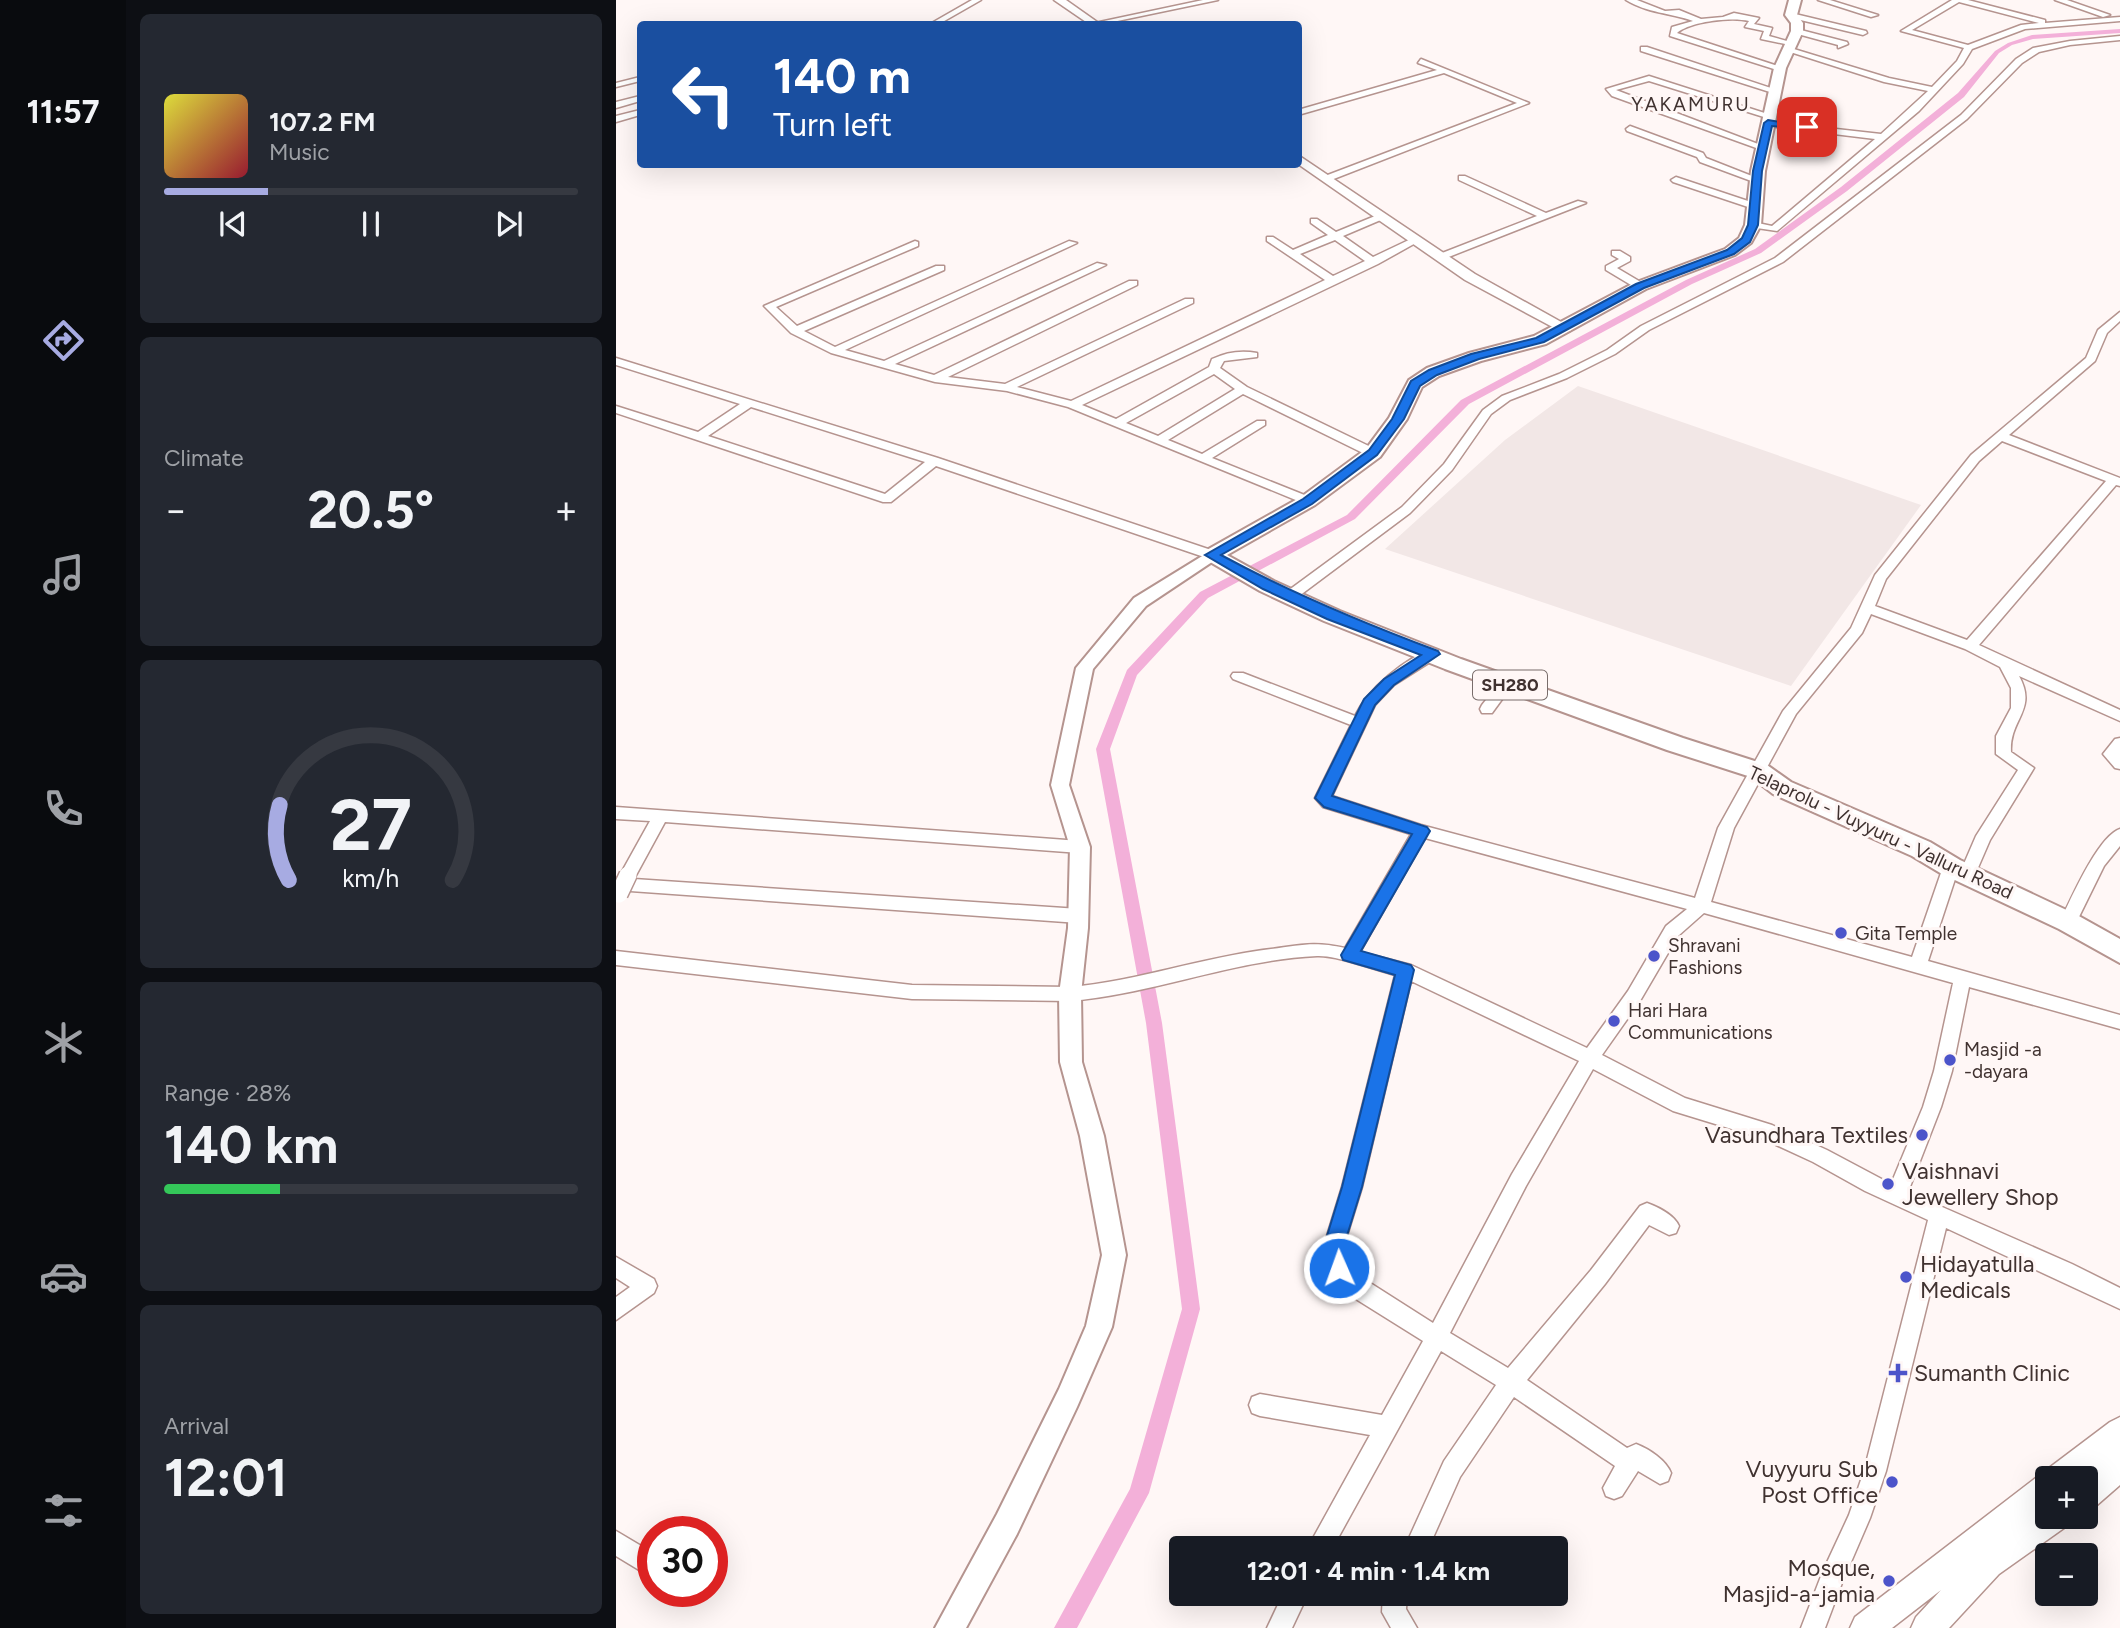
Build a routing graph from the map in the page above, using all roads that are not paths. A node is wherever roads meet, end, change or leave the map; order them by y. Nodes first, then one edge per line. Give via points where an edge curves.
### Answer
1 (977, 0) edge
2 (1059, 0) edge
3 (1214, 0) edge
4 (1630, 0) edge
5 (1822, 0) edge
6 (1958, 0) edge
7 (2000, 0) edge
8 (2059, 0) edge
9 (1986, 6) junction
10 (2120, 10) edge
11 (1874, 15) dead end
12 (2106, 15) junction
13 (2120, 19) edge
14 (1792, 20) edge
15 (939, 21) edge
16 (1090, 21) edge
17 (1109, 21) edge
18 (1700, 21) junction
19 (2087, 21) junction
20 (2051, 24) junction
21 (1863, 33) dead end
22 (1852, 38) dead end
23 (2120, 38) edge
24 (1841, 46) dead end
25 (1969, 47) junction
26 (1644, 49) dead end
27 (1421, 61) dead end
28 (1780, 68) junction
29 (1446, 70) junction
30 (637, 80) edge
31 (616, 85) edge
32 (1936, 90) junction
33 (1776, 91) junction
34 (637, 100) edge
35 (616, 105) edge
36 (1302, 112) edge
37 (637, 114) edge
38 (616, 119) edge
39 (1769, 119) junction
40 (1630, 129) dead end
41 (1882, 137) junction
42 (1762, 147) junction
43 (1302, 161) edge
44 (1328, 178) junction
45 (1462, 178) dead end
46 (1676, 180) dead end
47 (1757, 180) junction
48 (1581, 203) dead end
49 (1754, 206) junction
50 (1544, 216) junction
51 (1380, 217) junction
52 (1314, 221) dead end
53 (1753, 225) junction
54 (1335, 235) junction
55 (1270, 239) dead end
56 (1416, 240) junction
57 (1072, 243) dead end
58 (915, 244) dead end
59 (1294, 253) junction
60 (1616, 253) dead end
61 (1441, 257) junction
62 (1374, 262) junction
63 (1101, 265) dead end
64 (940, 268) dead end
65 (1333, 280) junction
66 (1133, 283) dead end
67 (1640, 286) junction
68 (1189, 301) dead end
69 (2120, 315) edge
70 (1565, 328) junction
71 (795, 331) junction
72 (835, 351) junction
73 (1253, 355) dead end
74 (616, 361) edge
75 (885, 365) junction
76 (1214, 369) junction
77 (935, 379) junction
78 (1007, 388) junction
79 (1243, 389) junction
80 (749, 403) junction
81 (1072, 405) junction
82 (616, 409) edge
83 (1117, 423) junction
84 (1261, 423) dead end
85 (700, 436) junction
86 (2001, 436) junction
87 (1158, 441) junction
88 (1373, 453) junction
89 (1202, 459) junction
90 (934, 461) junction
91 (2117, 481) edge
92 (1308, 501) junction
93 (1218, 559) junction
94 (1290, 596) junction
95 (1868, 608) junction
96 (1970, 646) junction
97 (1433, 654) junction
98 (2005, 664) junction
99 (1238, 676) dead end
100 (1506, 684) junction
101 (1487, 709) dead end
102 (2120, 716) edge
103 (1360, 723) junction
104 (2120, 743) edge
105 (2120, 764) edge
106 (1759, 771) junction
107 (616, 813) edge
108 (660, 818) junction
109 (1422, 831) junction
110 (2120, 835) edge
111 (1080, 847) junction
112 (1960, 870) junction
113 (620, 888) edge
114 (1701, 906) junction
115 (1079, 916) junction
116 (2068, 922) junction
117 (2120, 952) edge
118 (1350, 955) junction
119 (616, 958) edge
120 (1918, 965) junction
121 (1405, 970) junction
122 (1962, 979) junction
123 (1083, 993) junction
124 (2120, 1022) edge
125 (1590, 1058) junction
126 (1896, 1195) junction
127 (1939, 1215) junction
128 (1669, 1226) dead end
129 (616, 1267) edge
130 (2120, 1298) edge
131 (616, 1310) edge
132 (1437, 1337) junction
133 (1511, 1382) junction
134 (1260, 1405) dead end
135 (1387, 1427) junction
136 (2120, 1432) edge
137 (1630, 1463) junction
138 (2077, 1466) edge
139 (2120, 1466) edge
140 (1660, 1473) dead end
141 (2098, 1484) edge
142 (1614, 1488) dead end
143 (2035, 1498) edge
144 (2036, 1529) edge
145 (1326, 1536) edge
146 (1422, 1536) edge
147 (616, 1543) edge
148 (637, 1556) edge
149 (1290, 1606) edge
150 (1394, 1606) edge
151 (950, 1628) edge
152 (1279, 1628) edge
153 (1405, 1628) edge
154 (1813, 1628) edge
155 (1866, 1628) edge
156 (1927, 1628) edge

1 - 15 street
2 - 16 main road
3 - 17 street
4 - 18 street
5 - 11 street
6 - 9 street
6 - 25 street via 1905,31
7 - 9 street
8 - 12 street
9 - 20 street
10 - 12 street
12 - 19 street
13 - 19 street
14 - 18 street via 1769,39 1764,37 1769,30 1748,25 1756,20 1734,15
14 - 21 street
14 - 22 street
14 - 24 street via 1844,44
14 - 28 main road
14 - 32 street via 1887,80
18 - 28 street via 1672,34
19 - 20 street
20 - 25 street via 2024,27
23 - 94 street via 2036,50 2019,61 1964,117 1779,260 1645,328 1611,352 1506,398 1487,412 1448,467 1406,510
25 - 32 street
26 - 33 street
27 - 29 street
28 - 33 main road
29 - 36 street
29 - 44 street via 1525,103
30 - 31 street
32 - 41 street
33 - 39 main road
34 - 35 street
37 - 38 street
39 - 41 street
39 - 42 main road
39 - 42 street via 1649,78 1610,89
40 - 47 street
41 - 53 street via 1774,229
42 - 47 main road
43 - 44 main road
44 - 51 main road
45 - 50 street
46 - 49 street
47 - 49 main road
48 - 50 street
49 - 53 main road
50 - 61 street
51 - 54 street
51 - 56 main road
52 - 54 street
53 - 67 main road via 1746,240 1730,252
54 - 59 street
54 - 62 street
55 - 59 street
56 - 61 main road
56 - 62 street
57 - 72 street
58 - 71 street via 769,306
59 - 65 street
60 - 67 street via 1626,259 1610,268
61 - 70 main road via 1492,291
62 - 65 street
63 - 75 street
64 - 71 street
65 - 81 street
66 - 77 street
67 - 70 main road
68 - 78 street
69 - 86 street via 2102,332 2091,359
70 - 88 main road via 1540,340 1455,363 1415,384 1398,419
71 - 72 street
72 - 75 street
73 - 76 street via 1223,357
74 - 80 street
75 - 77 street
76 - 79 street
76 - 83 street
77 - 78 street
78 - 81 street
79 - 87 street
79 - 88 street
80 - 85 street
80 - 90 street
81 - 83 street
82 - 85 street
83 - 87 street
84 - 89 street
85 - 90 street via 887,499
86 - 91 street
86 - 95 street via 1968,466 1917,529 1880,578
87 - 89 street
88 - 92 main road
89 - 92 street
90 - 93 street
91 - 96 street
92 - 93 main road
93 - 94 main road, Telaprolu - Vuyyuru - Valluru Road / SH280
93 - 111 street via 1140,602 1085,668 1060,785
94 - 97 main road, Telaprolu - Vuyyuru - Valluru Road / SH280
95 - 96 street
95 - 106 street via 1857,630 1790,711
96 - 98 street
97 - 100 main road, Telaprolu - Vuyyuru - Valluru Road / SH280
97 - 103 street via 1389,682 1369,702
98 - 102 street
98 - 112 street via 2018,688 2018,708 2003,736 2004,754 2026,768 2022,782
99 - 103 street
100 - 101 street
100 - 106 main road, Telaprolu - Vuyyuru - Valluru Road / SH280
103 - 109 street via 1323,798
104 - 105 street via 2111,754
106 - 112 main road, Telaprolu - Vuyyuru - Valluru Road / SH280 via 1782,788
106 - 114 street via 1726,828
107 - 108 street
108 - 111 street
108 - 113 street
109 - 114 street
109 - 118 street
110 - 116 street via 2098,862
111 - 115 street
112 - 116 main road, Telaprolu - Vuyyuru - Valluru Road / SH280
112 - 120 street
113 - 115 street
114 - 120 street
114 - 125 street via 1672,931
115 - 123 street
116 - 117 main road, Telaprolu - Vuyyuru - Valluru Road / SH280
118 - 121 street
118 - 123 street via 1302,949
119 - 123 street via 912,992
120 - 122 street
121 - 125 street
121 - 132 street via 1336,1239 1336,1254 1346,1279 1357,1289
122 - 124 street
122 - 126 street via 1936,1095
123 - 151 street via 1071,1062 1092,1136 1114,1255 1098,1327 1068,1398
125 - 126 street via 1681,1105 1765,1132
125 - 132 street via 1497,1220
126 - 127 street
127 - 130 street
127 - 154 street via 1875,1471
128 - 133 street via 1647,1213
129 - 131 street via 647,1286
132 - 133 street
132 - 135 street
133 - 137 street
133 - 146 street via 1452,1469
134 - 135 street
135 - 145 street
136 - 138 main road
137 - 140 street via 1636,1455
137 - 142 street
139 - 141 main road
143 - 155 main road
144 - 156 main road via 1988,1563
147 - 148 street
149 - 152 street
150 - 153 street

